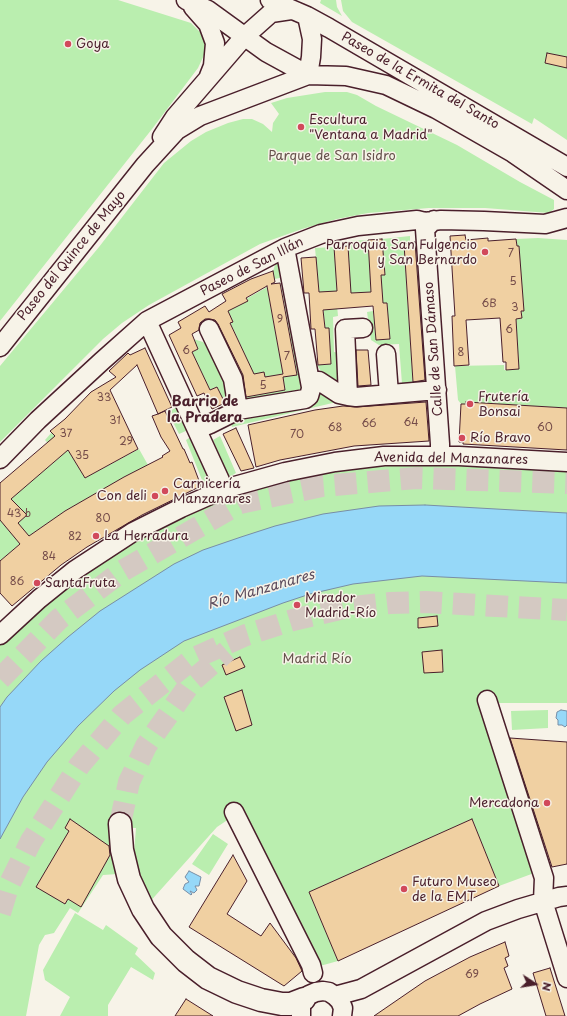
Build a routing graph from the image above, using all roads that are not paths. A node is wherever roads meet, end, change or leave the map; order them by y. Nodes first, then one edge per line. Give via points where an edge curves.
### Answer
1 (186, 0) edge
2 (270, 0) edge
3 (299, 13) junction
4 (244, 37) junction
5 (308, 75) junction
6 (208, 79) junction
7 (145, 165) junction
8 (567, 167) edge
9 (567, 190) edge
10 (566, 219) edge
11 (425, 223) junction
12 (285, 248) junction
13 (147, 321) junction
14 (363, 328) dead end
15 (209, 329) dead end
16 (0, 347) edge
17 (386, 354) dead end
18 (311, 387) junction
19 (437, 390) junction
20 (389, 394) junction
21 (348, 396) junction
22 (238, 410) junction
23 (198, 428) junction
24 (436, 456) junction
25 (0, 459) edge
26 (567, 462) edge
27 (224, 489) junction
28 (0, 635) edge
29 (487, 700) dead end
30 (234, 812) dead end
31 (120, 824) tunnel mouth
32 (567, 896) edge
33 (543, 901) junction
34 (313, 973) dead end
35 (567, 978) edge
36 (340, 1006) edge
37 (303, 1008) edge

1 - 4 street, Paseo de la Ermita del Santo via 208,10
1 - 6 street via 208,24 214,43 213,66
2 - 3 street, Paseo de la Ermita del Santo
3 - 4 street, Paseo del Quince de Mayo via 271,12
3 - 5 street via 312,39
3 - 8 street, Paseo de la Ermita del Santo
4 - 5 street, Paseo de la Ermita del Santo
4 - 6 street, Paseo del Quince de Mayo
5 - 7 street, Paseo del Quince de Mayo via 200,116 177,130
5 - 9 street, Paseo de la Ermita del Santo via 346,76 386,85 436,109 513,153
6 - 7 street, Paseo del Quince de Mayo via 175,117
7 - 16 street, Paseo del Quince de Mayo
10 - 11 street, Paseo de San Illán via 541,224 484,221
11 - 12 street, Paseo de San Illán via 358,226 321,234
11 - 19 street, Calle de San Dámaso
12 - 13 street, Paseo de San Illán
12 - 18 street
13 - 23 street
13 - 25 street, Paseo de San Illán via 96,366
14 - 21 street via 345,329
15 - 22 street via 233,379
17 - 20 street
18 - 21 street via 313,382 319,381 332,390
18 - 22 street via 309,396 305,399
19 - 20 street
19 - 24 street, Calle de San Dámaso via 440,451
20 - 21 street
22 - 23 street
23 - 27 street
24 - 26 street, Avenida del Manzanares
24 - 27 street, Avenida del Manzanares via 384,456 335,462 285,472
27 - 28 street, Avenida del Manzanares via 132,532 75,570
29 - 33 street via 544,878
30 - 34 street
31 - 37 highway via 122,850 129,879 143,909 161,936 208,978 261,1000
32 - 33 street
33 - 35 street
33 - 36 street via 486,921 361,989
36 - 37 street via 329,992 322,991 309,995

